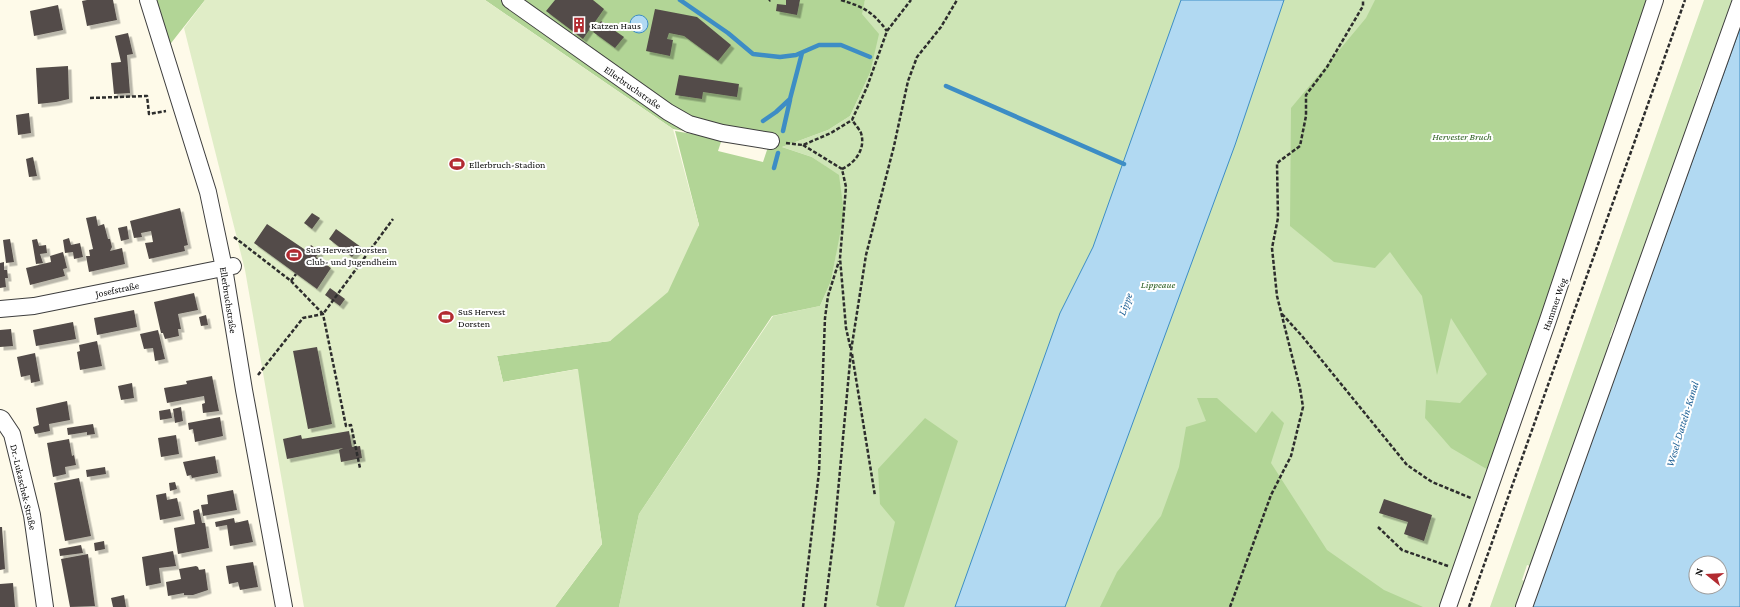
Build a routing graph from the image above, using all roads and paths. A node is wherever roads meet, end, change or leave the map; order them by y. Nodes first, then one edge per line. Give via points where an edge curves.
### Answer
1 (148, 0) edge
2 (510, 0) edge
3 (841, 0) edge
4 (911, 0) edge
5 (956, 0) edge
6 (1364, 0) edge
7 (1655, 0) edge
8 (1685, 0) edge
9 (1740, 3) edge
10 (887, 31) junction
11 (90, 98) dead end
12 (166, 111) dead end
13 (852, 120) junction
14 (771, 141) dead end
15 (842, 169) junction
16 (393, 219) dead end
17 (233, 236) dead end
18 (840, 258) junction
19 (229, 267) junction
20 (296, 274) dead end
21 (291, 281) junction
22 (0, 309) edge
23 (1282, 313) junction
24 (323, 314) junction
25 (851, 351) junction
26 (244, 390) junction
27 (0, 418) edge
28 (360, 468) dead end
29 (875, 496) dead end
30 (1484, 503) junction
31 (1378, 527) dead end
32 (1461, 570) junction
33 (45, 607) edge
34 (284, 607) edge
35 (803, 607) edge
36 (825, 607) edge
37 (1230, 607) edge
38 (1448, 607) edge
39 (1469, 607) edge
40 (1524, 607) edge

1 - 19 street, Ellerbruchstraße
2 - 14 street, Ellerbruchstraße via 668,112 689,124 722,133
3 - 10 path via 862,6
4 - 10 path
5 - 25 path via 941,27 917,57 908,81 866,255
6 - 23 path via 1363,6 1327,67 1306,95 1306,116 1300,146 1277,163 1278,218 1272,248
7 - 30 street, Hammer Weg
8 - 39 path
9 - 40 street
10 - 13 path
11 - 12 path via 147,96 149,114
13 - 15 path via 861,133 862,147 851,165
13 - 15 path via 831,133 803,145
15 - 18 path via 846,187
16 - 24 path
17 - 21 path
18 - 25 path via 846,328
18 - 35 path via 828,296 825,318 819,472
19 - 22 street, Josefstraße via 34,306
19 - 26 street, Ellerbruchstraße
20 - 21 path
21 - 24 path
23 - 30 path via 1407,465 1432,482
23 - 37 path via 1303,407 1291,456 1271,495
24 - 26 path via 303,318
24 - 28 path via 346,426 351,425
25 - 29 path
25 - 36 path
26 - 34 street, Ellerbruchstraße
27 - 33 street, Dr.-Lukaschek-Straße via 12,434 32,515
30 - 32 street, Hammer Weg
31 - 32 path via 1402,550
32 - 38 street, Hammer Weg

